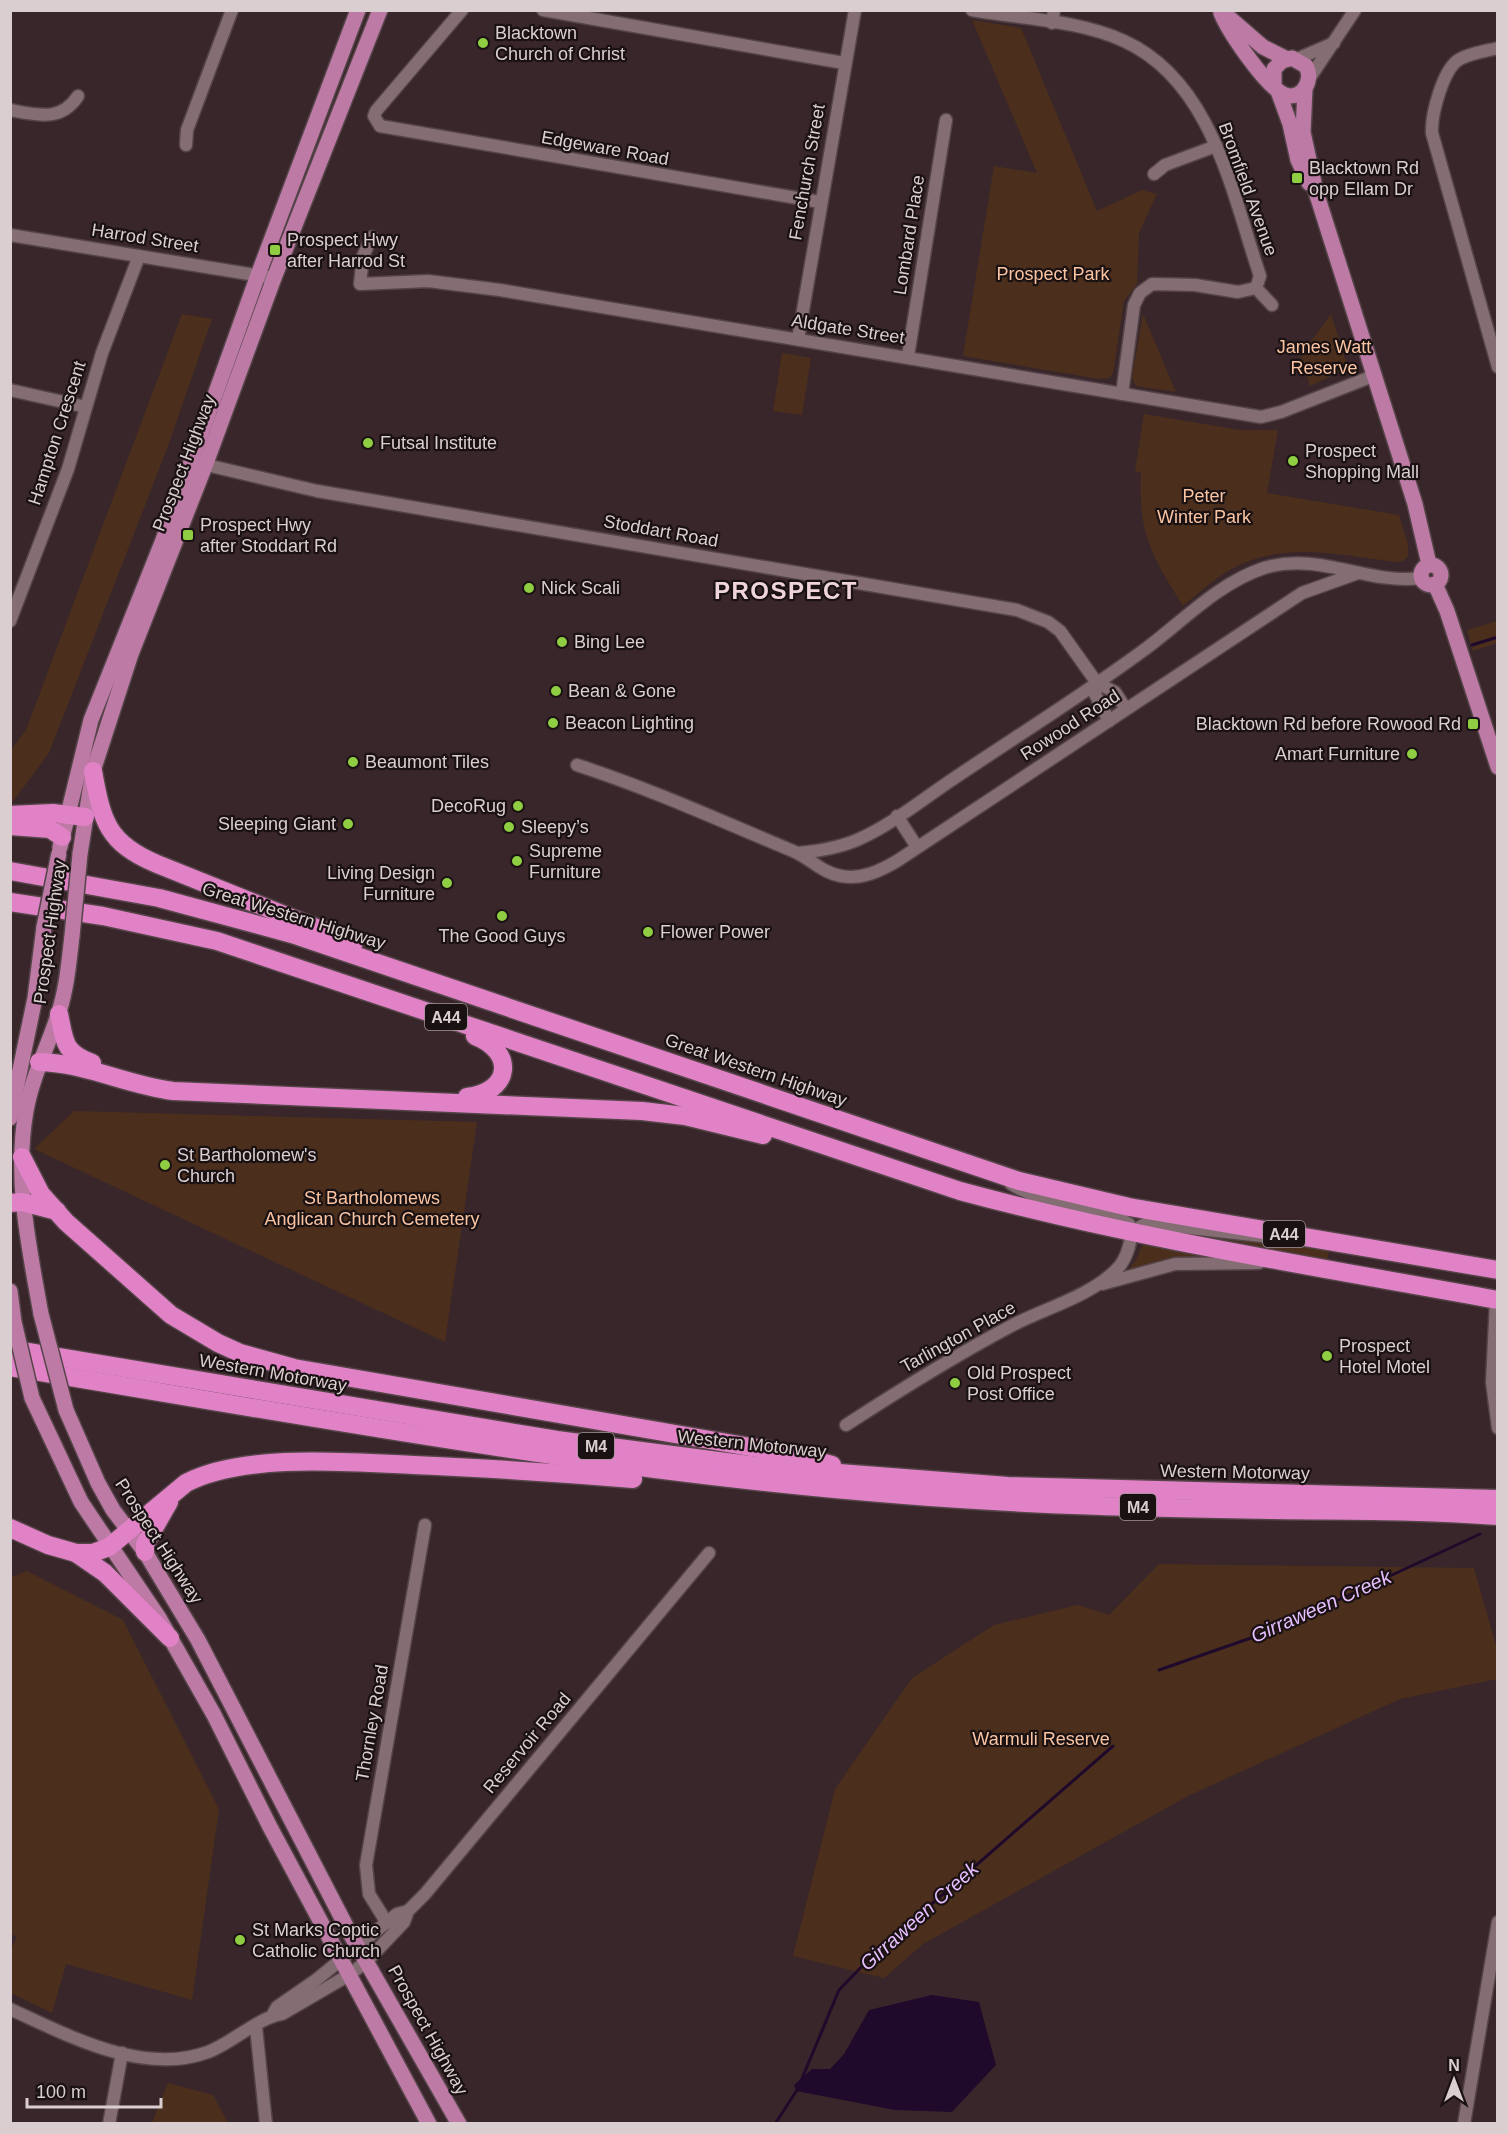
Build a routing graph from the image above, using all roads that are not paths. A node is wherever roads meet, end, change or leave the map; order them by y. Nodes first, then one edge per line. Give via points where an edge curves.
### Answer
1 (232, 10) edge
2 (358, 10) edge
3 (380, 10) edge
4 (462, 10) edge
5 (543, 10) edge
6 (855, 10) edge
7 (972, 10) edge
8 (1355, 10) edge
9 (1220, 12) edge
10 (1053, 17) edge
11 (1334, 43) junction
12 (1497, 48) edge
13 (1292, 59) junction
14 (844, 63) junction
15 (1307, 84) junction
16 (1276, 89) junction
17 (78, 96) dead end
18 (10, 110) edge
19 (946, 120) dead end
20 (186, 145) dead end
21 (1216, 146) junction
22 (1154, 174) dead end
23 (1316, 192) junction
24 (820, 202) junction
25 (10, 235) edge
26 (372, 237) dead end
27 (139, 256) junction
28 (258, 275) junction
29 (274, 278) junction
30 (1256, 288) junction
31 (1272, 305) dead end
32 (1493, 337) edge
33 (798, 339) junction
34 (908, 356) junction
35 (1497, 367) edge
36 (1373, 376) junction
37 (10, 390) edge
38 (1122, 394) junction
39 (86, 407) junction
40 (198, 464) junction
41 (1429, 564) junction
42 (1358, 573) junction
43 (1421, 578) junction
44 (1435, 584) junction
45 (10, 621) edge
46 (1097, 683) junction
47 (1126, 709) junction
48 (1109, 720) junction
49 (577, 765) dead end
50 (1497, 767) edge
51 (93, 771) junction
52 (10, 815) edge
53 (76, 816) junction
54 (897, 816) junction
55 (10, 826) edge
56 (61, 845) junction
57 (916, 847) junction
58 (799, 854) junction
59 (10, 871) edge
60 (10, 902) edge
61 (382, 996) junction
62 (484, 999) junction
63 (59, 1014) junction
64 (543, 1020) junction
65 (542, 1049) junction
66 (39, 1062) junction
67 (10, 1118) edge
68 (22, 1157) junction
69 (873, 1162) junction
70 (995, 1174) junction
71 (16, 1203) edge
72 (57, 1212) junction
73 (1131, 1232) junction
74 (1305, 1237) junction
75 (1284, 1262) junction
76 (1497, 1270) edge
77 (1092, 1287) junction
78 (10, 1291) edge
79 (1497, 1296) edge
80 (1495, 1345) edge
81 (10, 1349) edge
82 (10, 1367) edge
83 (846, 1425) dead end
84 (1497, 1428) edge
85 (673, 1473) junction
86 (878, 1478) junction
87 (175, 1493) junction
88 (1497, 1499) edge
89 (1497, 1516) edge
90 (425, 1525) dead end
91 (10, 1528) edge
92 (128, 1529) junction
93 (109, 1546) junction
94 (145, 1552) junction
95 (75, 1553) junction
96 (709, 1553) dead end
97 (170, 1638) junction
98 (408, 1911) junction
99 (1497, 1922) edge
100 (387, 1923) junction
101 (358, 1945) junction
102 (340, 1959) junction
103 (367, 1961) junction
104 (349, 1975) junction
105 (10, 2009) edge
106 (272, 2016) junction
107 (256, 2027) junction
108 (122, 2053) junction
109 (109, 2124) edge
110 (266, 2124) edge
111 (429, 2124) edge
112 (459, 2124) edge
113 (1464, 2124) edge

1 - 20 street via 187,130
2 - 28 main road, Prospect Highway
3 - 29 main road, Prospect Highway
4 - 24 street, Edgeware Road via 376,111 375,122 385,128
5 - 14 street
6 - 14 street, Fenchurch Street
7 - 10 street, Bromfield Avenue
8 - 11 street
9 - 13 main road via 1234,19 1263,47
9 - 16 main road
10 - 21 street, Bromfield Avenue via 1123,41 1155,59 1192,98
11 - 13 street
11 - 15 street
12 - 32 street via 1461,58 1449,70 1431,120
13 - 15 main road via 1306,66
13 - 16 main road via 1274,69
14 - 24 street, Fenchurch Street
15 - 16 main road via 1289,96
15 - 23 main road via 1302,132
16 - 23 main road via 1304,176
17 - 18 street via 63,113 51,116
19 - 34 street, Lombard Place
21 - 22 street via 1165,165
21 - 30 street, Bromfield Avenue via 1260,276
23 - 36 main road
24 - 33 street, Fenchurch Street
25 - 27 street, Harrod Street
26 - 33 street, Aldgate Street via 363,256 360,284 428,281 500,290
27 - 28 street, Harrod Street
27 - 39 street, Hampton Crescent
28 - 29 street, Harrod Street
28 - 40 main road, Prospect Highway
29 - 40 main road, Prospect Highway
30 - 31 street
30 - 38 street via 1238,292 1152,284 1140,293 1134,305
32 - 35 street
33 - 34 street, Aldgate Street
34 - 38 street, Aldgate Street
36 - 38 street, Aldgate Street via 1261,417
36 - 41 main road via 1415,504
37 - 39 street
39 - 45 street, Hampton Crescent via 68,469
40 - 46 street, Stoddart Road via 339,495 1017,610 1060,631
40 - 51 main road, Prospect Highway
40 - 53 main road, Prospect Highway via 91,720
41 - 43 main road via 1421,571
41 - 44 main road via 1440,570 1440,580
42 - 43 street, Rowood Road
42 - 46 street, Rowood Road via 1307,563 1276,565 1250,574 1220,591
42 - 47 street, Rowood Road via 1302,593
43 - 44 main road via 1425,584
44 - 50 main road
46 - 47 street, Stoddart Road via 1115,692
46 - 48 street, Stoddart Road via 1098,704
46 - 54 street, Rowood Road
47 - 48 street, Rowood Road
48 - 57 street, Rowood Road
49 - 58 street, Rowood Road via 627,781
51 - 53 main road, Prospect Highway
51 - 62 highway via 104,821 120,843 140,857 417,968
52 - 53 highway
53 - 56 main road, Prospect Highway
53 - 63 main road, Prospect Highway, bridge via 80,854
54 - 57 street
54 - 58 street, Rowood Road via 858,840
55 - 56 highway via 50,829
56 - 67 main road, Prospect Highway, bridge
57 - 58 street, Rowood Road via 884,869 852,877 830,873
59 - 62 highway, Great Western Highway / A44 via 105,887 222,914
60 - 61 highway, A44 via 103,916 217,941
61 - 63 highway via 494,1046 503,1070 497,1087 467,1097 199,1088 160,1083 74,1056 65,1041
61 - 65 highway, A44
62 - 64 highway, Great Western Highway / A44
63 - 66 main road, Prospect Highway
64 - 65 highway via 533,1023 530,1029
64 - 70 highway, Great Western Highway / A44
65 - 69 highway, A44
66 - 68 main road, Prospect Highway via 26,1111
66 - 69 highway via 81,1067 134,1085 180,1092 568,1107 685,1116
68 - 71 main road, Prospect Highway
68 - 72 highway via 41,1194
69 - 73 highway, A44 via 1000,1202
70 - 73 street via 1029,1195 1120,1218 1129,1224
70 - 74 highway, Great Western Highway / A44 via 1130,1207
71 - 72 highway
71 - 92 main road, Prospect Highway, bridge via 66,1410 98,1483
72 - 86 highway via 171,1315 240,1353 294,1368 791,1454
73 - 74 street via 1153,1224 1247,1236
73 - 75 highway, A44
73 - 77 street, Tarlington Place via 1118,1269
74 - 76 highway, Great Western Highway / A44
75 - 77 street, Tarlington Place via 1175,1264
75 - 79 highway, A44
77 - 83 street, Tarlington Place via 952,1357
78 - 93 main road, bridge via 32,1398 69,1480
79 - 80 street
80 - 84 street via 1492,1382
81 - 86 highway, Western Motorway / M4 via 569,1442
82 - 85 highway, Western Motorway / M4
85 - 87 highway via 639,1479 323,1462 215,1472 193,1480
85 - 89 highway, Western Motorway / M4 via 993,1501
86 - 88 highway, Western Motorway / M4 via 1086,1490
87 - 92 highway
87 - 94 highway via 145,1544
90 - 100 street, Thornley Road via 365,1874 369,1894
91 - 95 highway
92 - 93 highway
92 - 94 main road, Prospect Highway
93 - 95 highway via 93,1553
93 - 97 main road
94 - 101 main road, Prospect Highway via 223,1685
95 - 97 highway via 105,1573
96 - 98 street, Reservoir Road
97 - 102 main road
98 - 100 street, Reservoir Road
98 - 103 street, Reservoir Road via 404,1922
99 - 113 street
100 - 101 street, Reservoir Road
101 - 102 street, Reservoir Road
101 - 103 main road, Prospect Highway
102 - 104 main road
102 - 106 street, Reservoir Road via 277,2007
103 - 104 street, Reservoir Road
103 - 112 main road, Prospect Highway
104 - 106 street, Reservoir Road
104 - 111 main road
105 - 108 street, Reservoir Road
106 - 107 street, Reservoir Road
107 - 108 street, Reservoir Road via 226,2044 190,2057 158,2059
107 - 110 street
108 - 109 street

